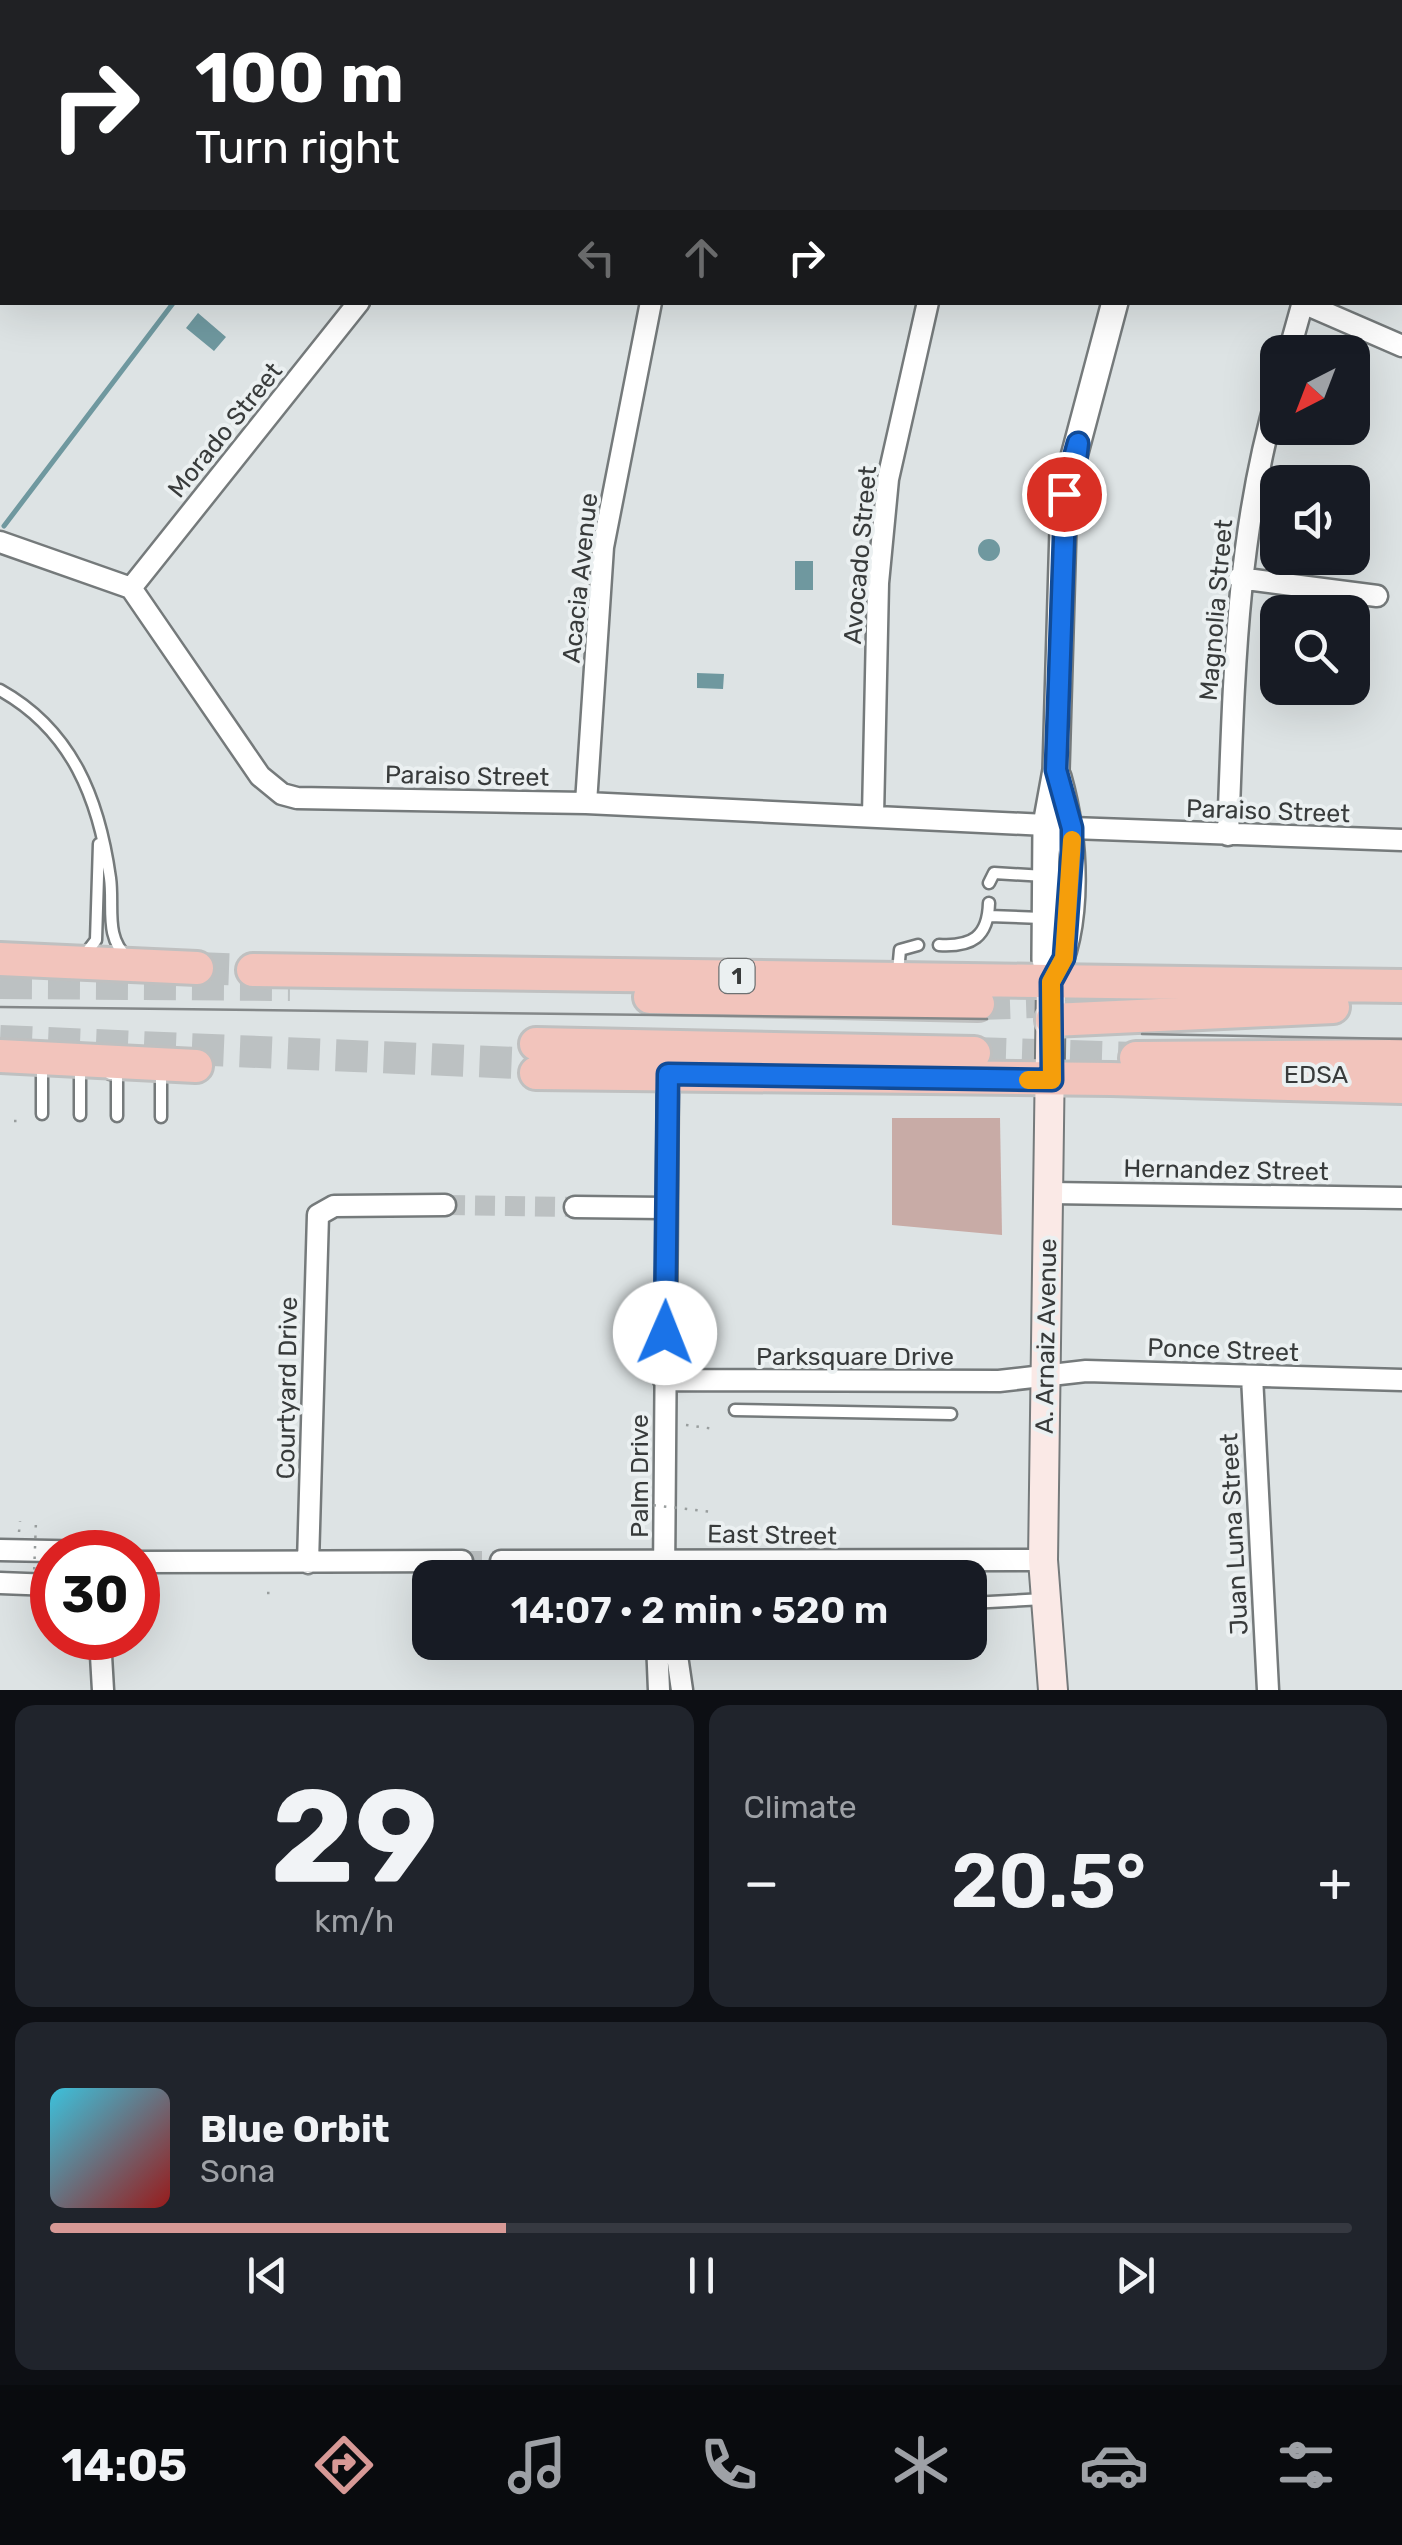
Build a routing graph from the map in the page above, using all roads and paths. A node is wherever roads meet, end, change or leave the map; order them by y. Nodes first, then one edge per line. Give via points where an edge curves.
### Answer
1 (357, 305) edge
2 (650, 305) edge
3 (927, 305) edge
4 (1114, 305) edge
5 (1302, 305) edge
6 (1308, 305) edge
7 (1294, 335) edge
8 (1402, 346) edge
9 (1264, 445) edge
10 (0, 542) edge
11 (1239, 578) junction
12 (131, 588) junction
13 (1377, 596) dead end
14 (0, 690) edge
15 (586, 803) junction
16 (874, 816) junction
17 (1059, 826) junction
18 (100, 833) junction
19 (1228, 835) junction
20 (1402, 840) edge
21 (1046, 876) junction
22 (989, 883) dead end
23 (1046, 918) junction
24 (918, 945) dead end
25 (940, 946) dead end
26 (962, 946) junction
27 (0, 959) edge
28 (76, 962) junction
29 (140, 965) junction
30 (198, 968) tunnel mouth
31 (253, 970) tunnel mouth
32 (423, 972) junction
33 (898, 978) junction
34 (1051, 982) junction
35 (1402, 986) edge
36 (971, 992) junction
37 (1402, 997) edge
38 (1052, 1020) junction
39 (974, 1053) tunnel mouth
40 (1402, 1056) edge
41 (0, 1057) edge
42 (1136, 1058) tunnel mouth
43 (196, 1066) joint
44 (42, 1072) junction
45 (1231, 1073) dead end
46 (80, 1074) junction
47 (668, 1074) junction
48 (1402, 1074) edge
49 (1052, 1080) junction
50 (1402, 1087) edge
51 (42, 1114) dead end
52 (80, 1115) dead end
53 (117, 1116) dead end
54 (161, 1117) dead end
55 (14, 1121) dead end
56 (21, 1121) dead end
57 (1050, 1193) junction
58 (1402, 1198) edge
59 (445, 1205) tunnel mouth
60 (575, 1207) tunnel mouth
61 (665, 1208) junction
62 (1252, 1376) junction
63 (1044, 1379) junction
64 (664, 1380) junction
65 (1402, 1380) edge
66 (735, 1410) dead end
67 (951, 1414) dead end
68 (664, 1421) junction
69 (714, 1430) dead end
70 (643, 1504) dead end
71 (714, 1512) dead end
72 (36, 1521) dead end
73 (36, 1530) edge
74 (0, 1550) edge
75 (30, 1551) edge
76 (664, 1560) edge
77 (1043, 1560) junction
78 (987, 1561) edge
79 (160, 1562) edge
80 (412, 1562) edge
81 (308, 1563) junction
82 (0, 1583) edge
83 (30, 1584) edge
84 (275, 1593) dead end
85 (266, 1594) dead end
86 (1046, 1598) junction
87 (987, 1602) edge
88 (101, 1660) edge
89 (658, 1660) edge
90 (678, 1660) edge
91 (103, 1690) edge
92 (659, 1690) edge
93 (682, 1690) edge
94 (1053, 1690) edge
95 (1268, 1690) edge

1 - 12 street, Morado Street
2 - 15 street, Acacia Avenue via 603,547
3 - 16 street, Avocado Street via 888,479 878,583
4 - 17 street via 1065,510
5 - 7 street
6 - 8 street
9 - 11 street, Magnolia Street
10 - 12 street
11 - 13 street
11 - 19 street, Magnolia Street
12 - 15 street, Paraiso Street via 260,776 282,794
14 - 18 lane via 57,732 84,777
15 - 16 street, Paraiso Street
16 - 17 street, Paraiso Street
17 - 19 street, Paraiso Street
17 - 21 street
17 - 34 street via 1064,958
18 - 28 lane via 96,940
18 - 29 lane via 113,941
19 - 20 street, Paraiso Street
21 - 22 lane via 994,872
21 - 23 street
23 - 26 lane via 989,909 980,936
23 - 34 street
24 - 33 lane via 900,950
25 - 26 lane
26 - 36 lane
27 - 28 highway
28 - 29 highway
29 - 30 highway
31 - 32 highway, 1
32 - 33 highway, 1
32 - 36 highway via 524,993
33 - 36 highway, 1
34 - 35 highway, 1
34 - 36 highway, 1
34 - 38 main road, A. Arnaiz Avenue
37 - 38 highway
38 - 49 main road, A. Arnaiz Avenue
39 - 47 highway via 536,1058
40 - 42 highway
41 - 43 highway
41 - 44 lane
43 - 54 lane via 162,1076
44 - 46 lane
44 - 51 lane
45 - 48 highway, EDSA
46 - 52 lane
46 - 53 lane via 118,1074
47 - 49 highway
47 - 61 street, Palm Drive
49 - 50 highway
49 - 57 main road, A. Arnaiz Avenue
55 - 56 path
57 - 58 street, Hernandez Street
57 - 63 main road, A. Arnaiz Avenue
59 - 81 street, Courtyard Drive via 334,1206 318,1215
60 - 61 street
61 - 64 street, Palm Drive via 655,1333
62 - 63 street, Ponce Street via 1086,1371
62 - 65 street, Ponce Street
62 - 95 street, Juan Luna Street
63 - 64 street, Parksquare Drive
63 - 77 main road, A. Arnaiz Avenue
64 - 68 street, Palm Drive
66 - 67 lane
68 - 69 path
68 - 76 street, Palm Drive
70 - 71 path, bridge
72 - 73 path, bridge
74 - 75 street
77 - 78 street, East Street
77 - 86 main road, A. Arnaiz Avenue
79 - 81 street
80 - 81 street
82 - 83 street
84 - 85 path
86 - 87 lane
86 - 94 main road, A. Arnaiz Avenue
88 - 91 street
89 - 92 street
90 - 93 street

